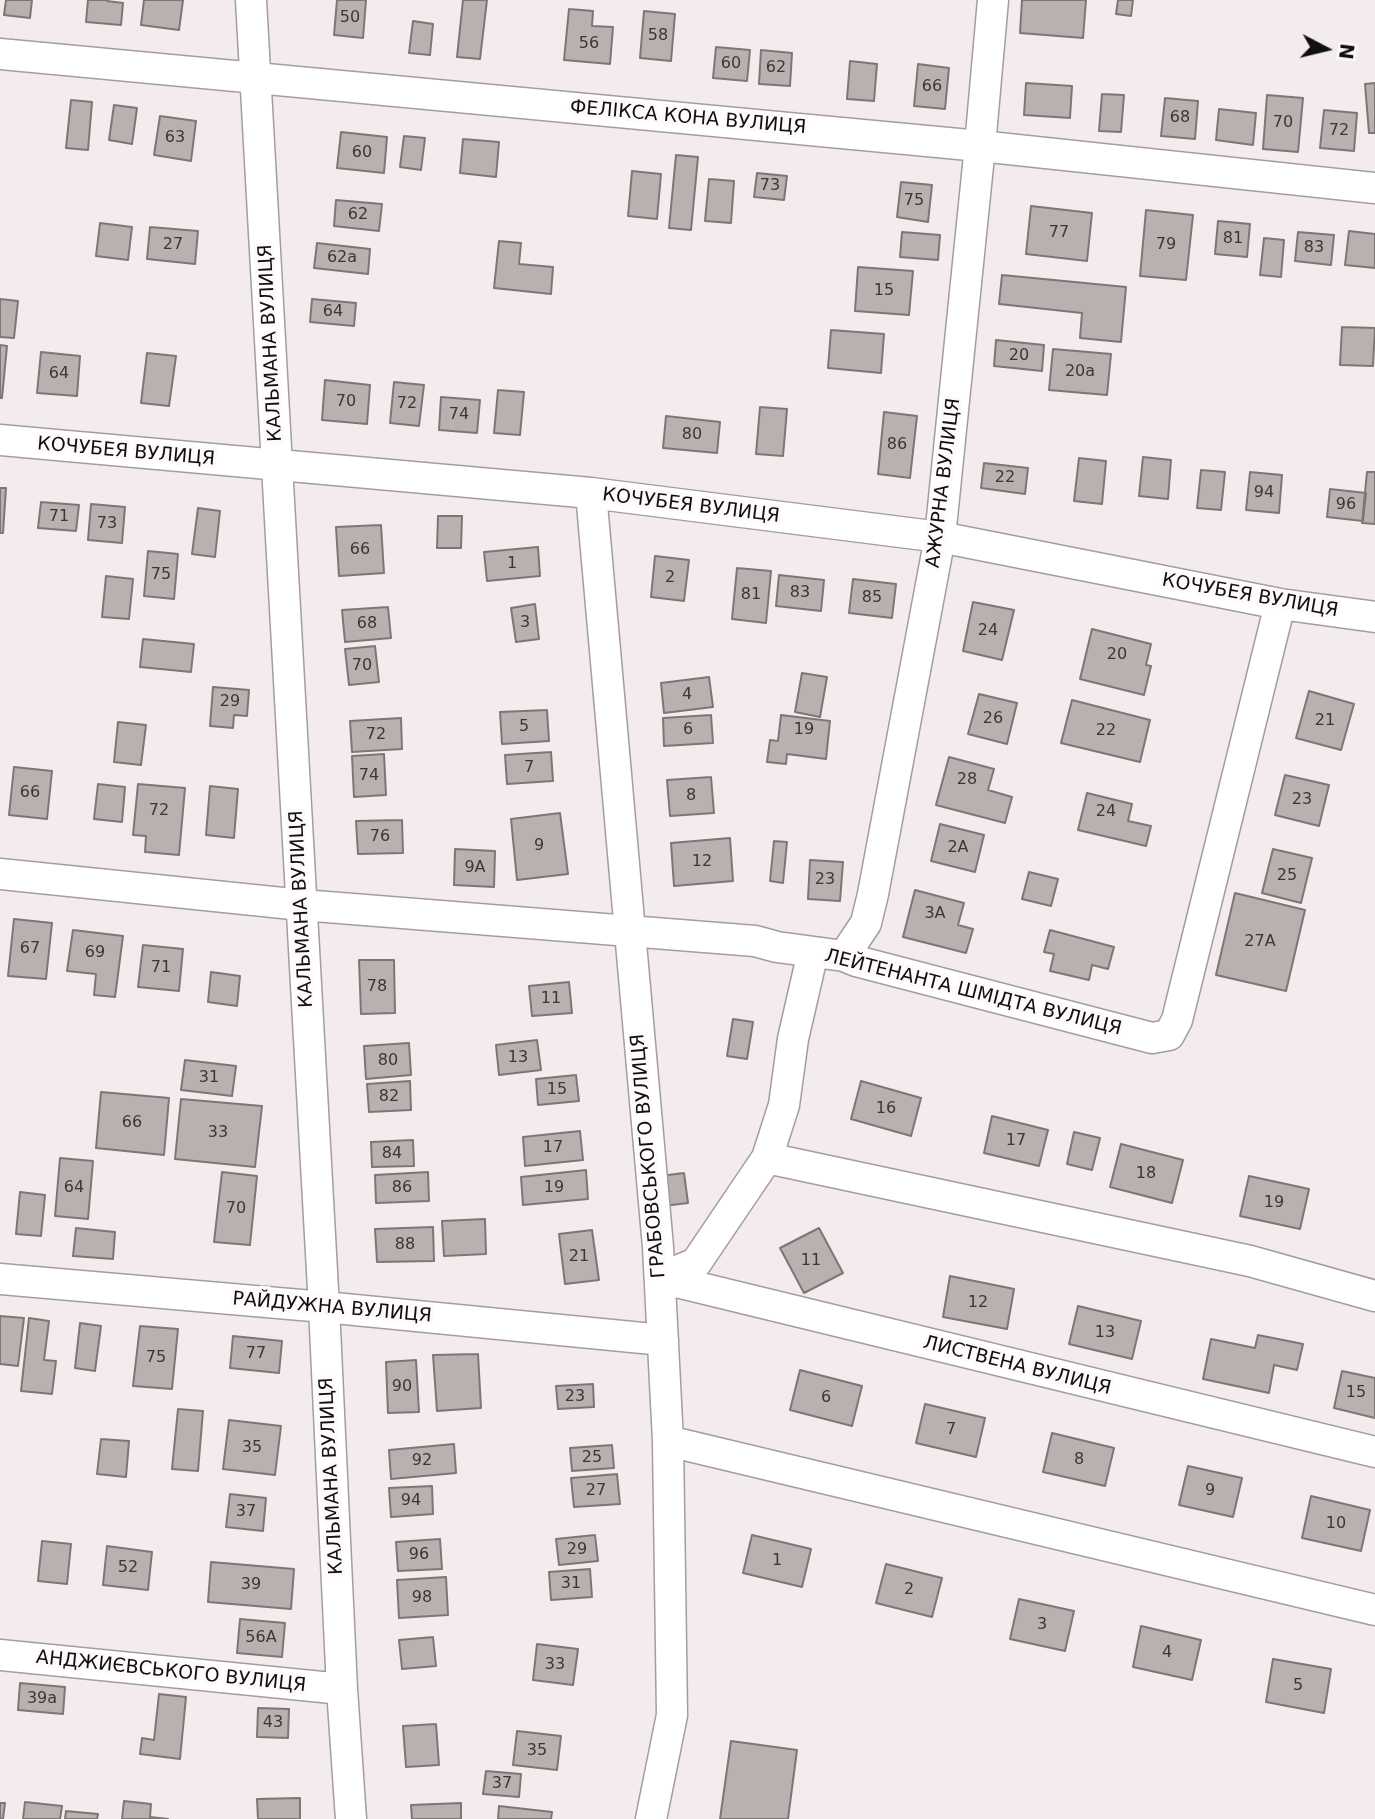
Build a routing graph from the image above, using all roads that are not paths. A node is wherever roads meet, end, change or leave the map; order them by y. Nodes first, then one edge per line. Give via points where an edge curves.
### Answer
1 (251, 0) edge
2 (993, 0) edge
3 (0, 54) edge
4 (256, 77) junction
5 (980, 146) junction
6 (1375, 188) edge
7 (0, 440) edge
8 (277, 466) junction
9 (591, 493) junction
10 (940, 537) junction
11 (1280, 604) junction
12 (1375, 617) edge
13 (0, 874) edge
14 (302, 905) junction
15 (629, 930) junction
16 (813, 952) junction
17 (844, 956) junction
18 (767, 1158) junction
19 (660, 1278) junction
20 (0, 1279) edge
21 (1375, 1296) edge
22 (324, 1307) junction
23 (663, 1340) junction
24 (668, 1441) junction
25 (1375, 1452) edge
26 (1375, 1610) edge
27 (0, 1655) edge
28 (342, 1689) junction
29 (351, 1819) edge
30 (650, 1819) edge

1 - 4 street, КАЛЬМАНА ВУЛИЦЯ
2 - 5 street, АЖУРНА ВУЛИЦЯ
3 - 4 street, ФЕЛІКСА КОНА ВУЛИЦЯ
4 - 5 street, ФЕЛІКСА КОНА ВУЛИЦЯ
4 - 8 street, КАЛЬМАНА ВУЛИЦЯ
5 - 6 street, ФЕЛІКСА КОНА ВУЛИЦЯ
5 - 10 street, АЖУРНА ВУЛИЦЯ
7 - 8 street, КОЧУБЕЯ ВУЛИЦЯ
8 - 9 street, КОЧУБЕЯ ВУЛИЦЯ
8 - 14 street, КАЛЬМАНА ВУЛИЦЯ
9 - 10 street, КОЧУБЕЯ ВУЛИЦЯ
9 - 15 street, ГРАБОВСЬКОГО ВУЛИЦЯ
10 - 11 street, КОЧУБЕЯ ВУЛИЦЯ
10 - 17 street, АЖУРНА ВУЛИЦЯ via 873,894 866,923
11 - 12 street, КОЧУБЕЯ ВУЛИЦЯ
11 - 17 street, ЛЕЙТЕНАНТА ШМІДТА ВУЛИЦЯ via 1177,1020 1169,1035 1152,1038
13 - 14 street, ЛЕЙТЕНАНТА ШМІДТА ВУЛИЦЯ
14 - 15 street, ЛЕЙТЕНАНТА ШМІДТА ВУЛИЦЯ
14 - 22 street, КАЛЬМАНА ВУЛИЦЯ
15 - 16 street, ЛЕЙТЕНАНТА ШМІДТА ВУЛИЦЯ via 755,940
15 - 19 street, ГРАБОВСЬКОГО ВУЛИЦЯ
16 - 17 street, ЛЕЙТЕНАНТА ШМІДТА ВУЛИЦЯ
16 - 18 street via 784,1105
18 - 19 street via 696,1263
18 - 21 street via 1250,1261
19 - 23 street, ГРАБОВСЬКОГО ВУЛИЦЯ
19 - 25 street, ЛИСТВЕНА ВУЛИЦЯ
20 - 22 street, РАЙДУЖНА ВУЛИЦЯ
22 - 23 street, РАЙДУЖНА ВУЛИЦЯ
22 - 28 street, КАЛЬМАНА ВУЛИЦЯ
23 - 24 street, ГРАБОВСЬКОГО ВУЛИЦЯ
24 - 26 street
24 - 30 street, ГРАБОВСЬКОГО ВУЛИЦЯ via 673,1715
27 - 28 street, АНДЖИЄВСЬКОГО ВУЛИЦЯ
28 - 29 street, КАЛЬМАНА ВУЛИЦЯ

